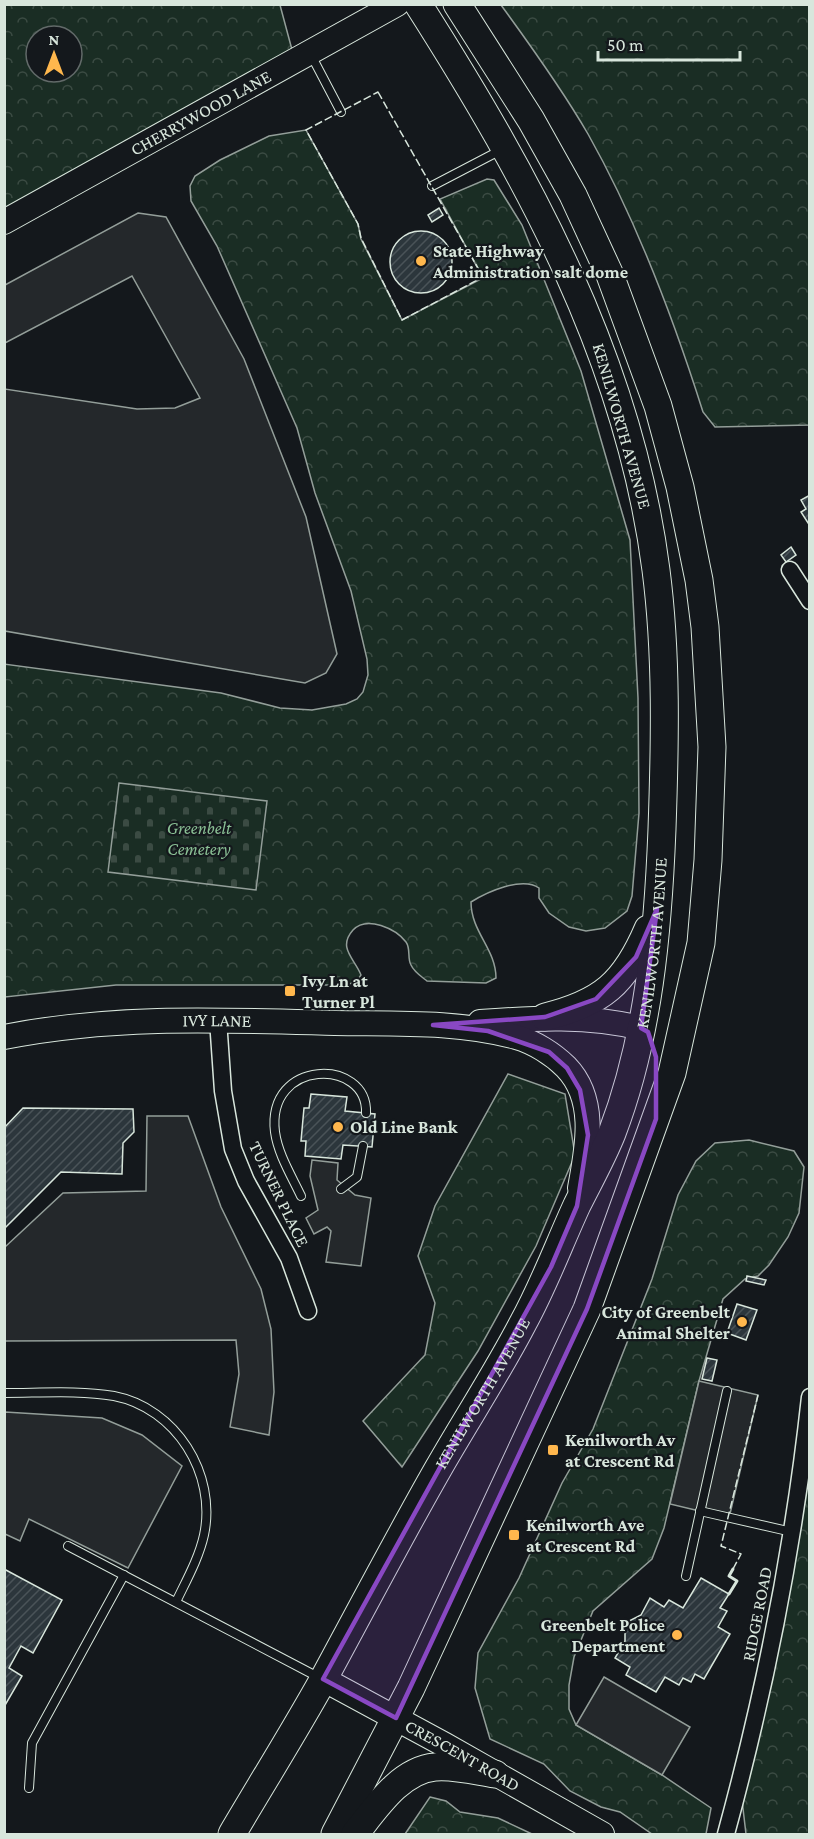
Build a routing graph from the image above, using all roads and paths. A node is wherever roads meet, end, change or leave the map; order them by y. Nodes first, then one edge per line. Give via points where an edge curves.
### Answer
1 (397, 4) edge
2 (418, 4) edge
3 (457, 4) edge
4 (310, 52) junction
5 (341, 112) dead end
6 (507, 147) junction
7 (432, 186) dead end
8 (4, 222) edge
9 (790, 570) dead end
10 (810, 601) edge
11 (657, 909) junction
12 (545, 1017) junction
13 (218, 1020) junction
14 (433, 1025) junction
15 (641, 1028) junction
16 (4, 1037) edge
17 (366, 1113) dead end
18 (656, 1119) junction
19 (363, 1146) dead end
20 (341, 1189) dead end
21 (301, 1196) dead end
22 (577, 1206) junction
23 (308, 1311) dead end
24 (727, 1391) dead end
25 (4, 1393) edge
26 (810, 1397) edge
27 (700, 1511) junction
28 (792, 1532) junction
29 (68, 1546) dead end
30 (124, 1575) junction
31 (686, 1576) dead end
32 (176, 1602) junction
33 (323, 1679) junction
34 (396, 1718) junction
35 (495, 1774) junction
36 (29, 1788) dead end
37 (232, 1834) edge
38 (335, 1834) edge
39 (355, 1834) edge
40 (602, 1834) edge
41 (726, 1834) edge

1 - 4 street, CHERRYWOOD LANE
2 - 6 main road, KENILWORTH AVENUE
3 - 18 main road, KENILWORTH AVENUE via 531,120 573,195 610,275 658,406 699,580 710,674 708,860 694,982 672,1073
4 - 5 lane
4 - 8 street, CHERRYWOOD LANE
6 - 7 lane
6 - 11 main road, KENILWORTH AVENUE via 573,277 599,345 637,466 650,529 664,676
9 - 10 street
11 - 12 main road via 636,957 609,990 569,1011
11 - 15 main road, KENILWORTH AVENUE
12 - 14 street, IVY LANE
12 - 15 street, IVY LANE via 608,1020
13 - 14 street, IVY LANE
13 - 16 street, IVY LANE via 98,1023
13 - 23 street, TURNER PLACE via 223,1091 233,1149 289,1258
14 - 22 street, IVY LANE via 518,1038 549,1052 567,1068 580,1090 588,1118 587,1153
15 - 18 main road via 648,1032 656,1057
15 - 22 main road, KENILWORTH AVENUE via 612,1132
17 - 21 lane via 355,1086 331,1074 315,1074 291,1083 277,1103 275,1130 278,1146
18 - 34 main road, KENILWORTH AVENUE via 588,1309
19 - 20 lane via 357,1177
22 - 33 main road, KENILWORTH AVENUE via 523,1323
24 - 27 lane
25 - 32 lane via 116,1397 156,1415 186,1444 202,1480 206,1520 200,1549
26 - 28 street, RIDGE ROAD
27 - 28 lane
27 - 31 lane
28 - 41 street, RIDGE ROAD via 764,1681
29 - 30 lane
30 - 32 lane
30 - 36 lane via 32,1743
32 - 33 lane
33 - 34 street, CRESCENT ROAD
33 - 37 main road, KENILWORTH AVENUE
34 - 35 street, CRESCENT ROAD
34 - 38 main road, KENILWORTH AVENUE
35 - 39 main road via 436,1767 417,1770 398,1784
35 - 40 street, CRESCENT ROAD

